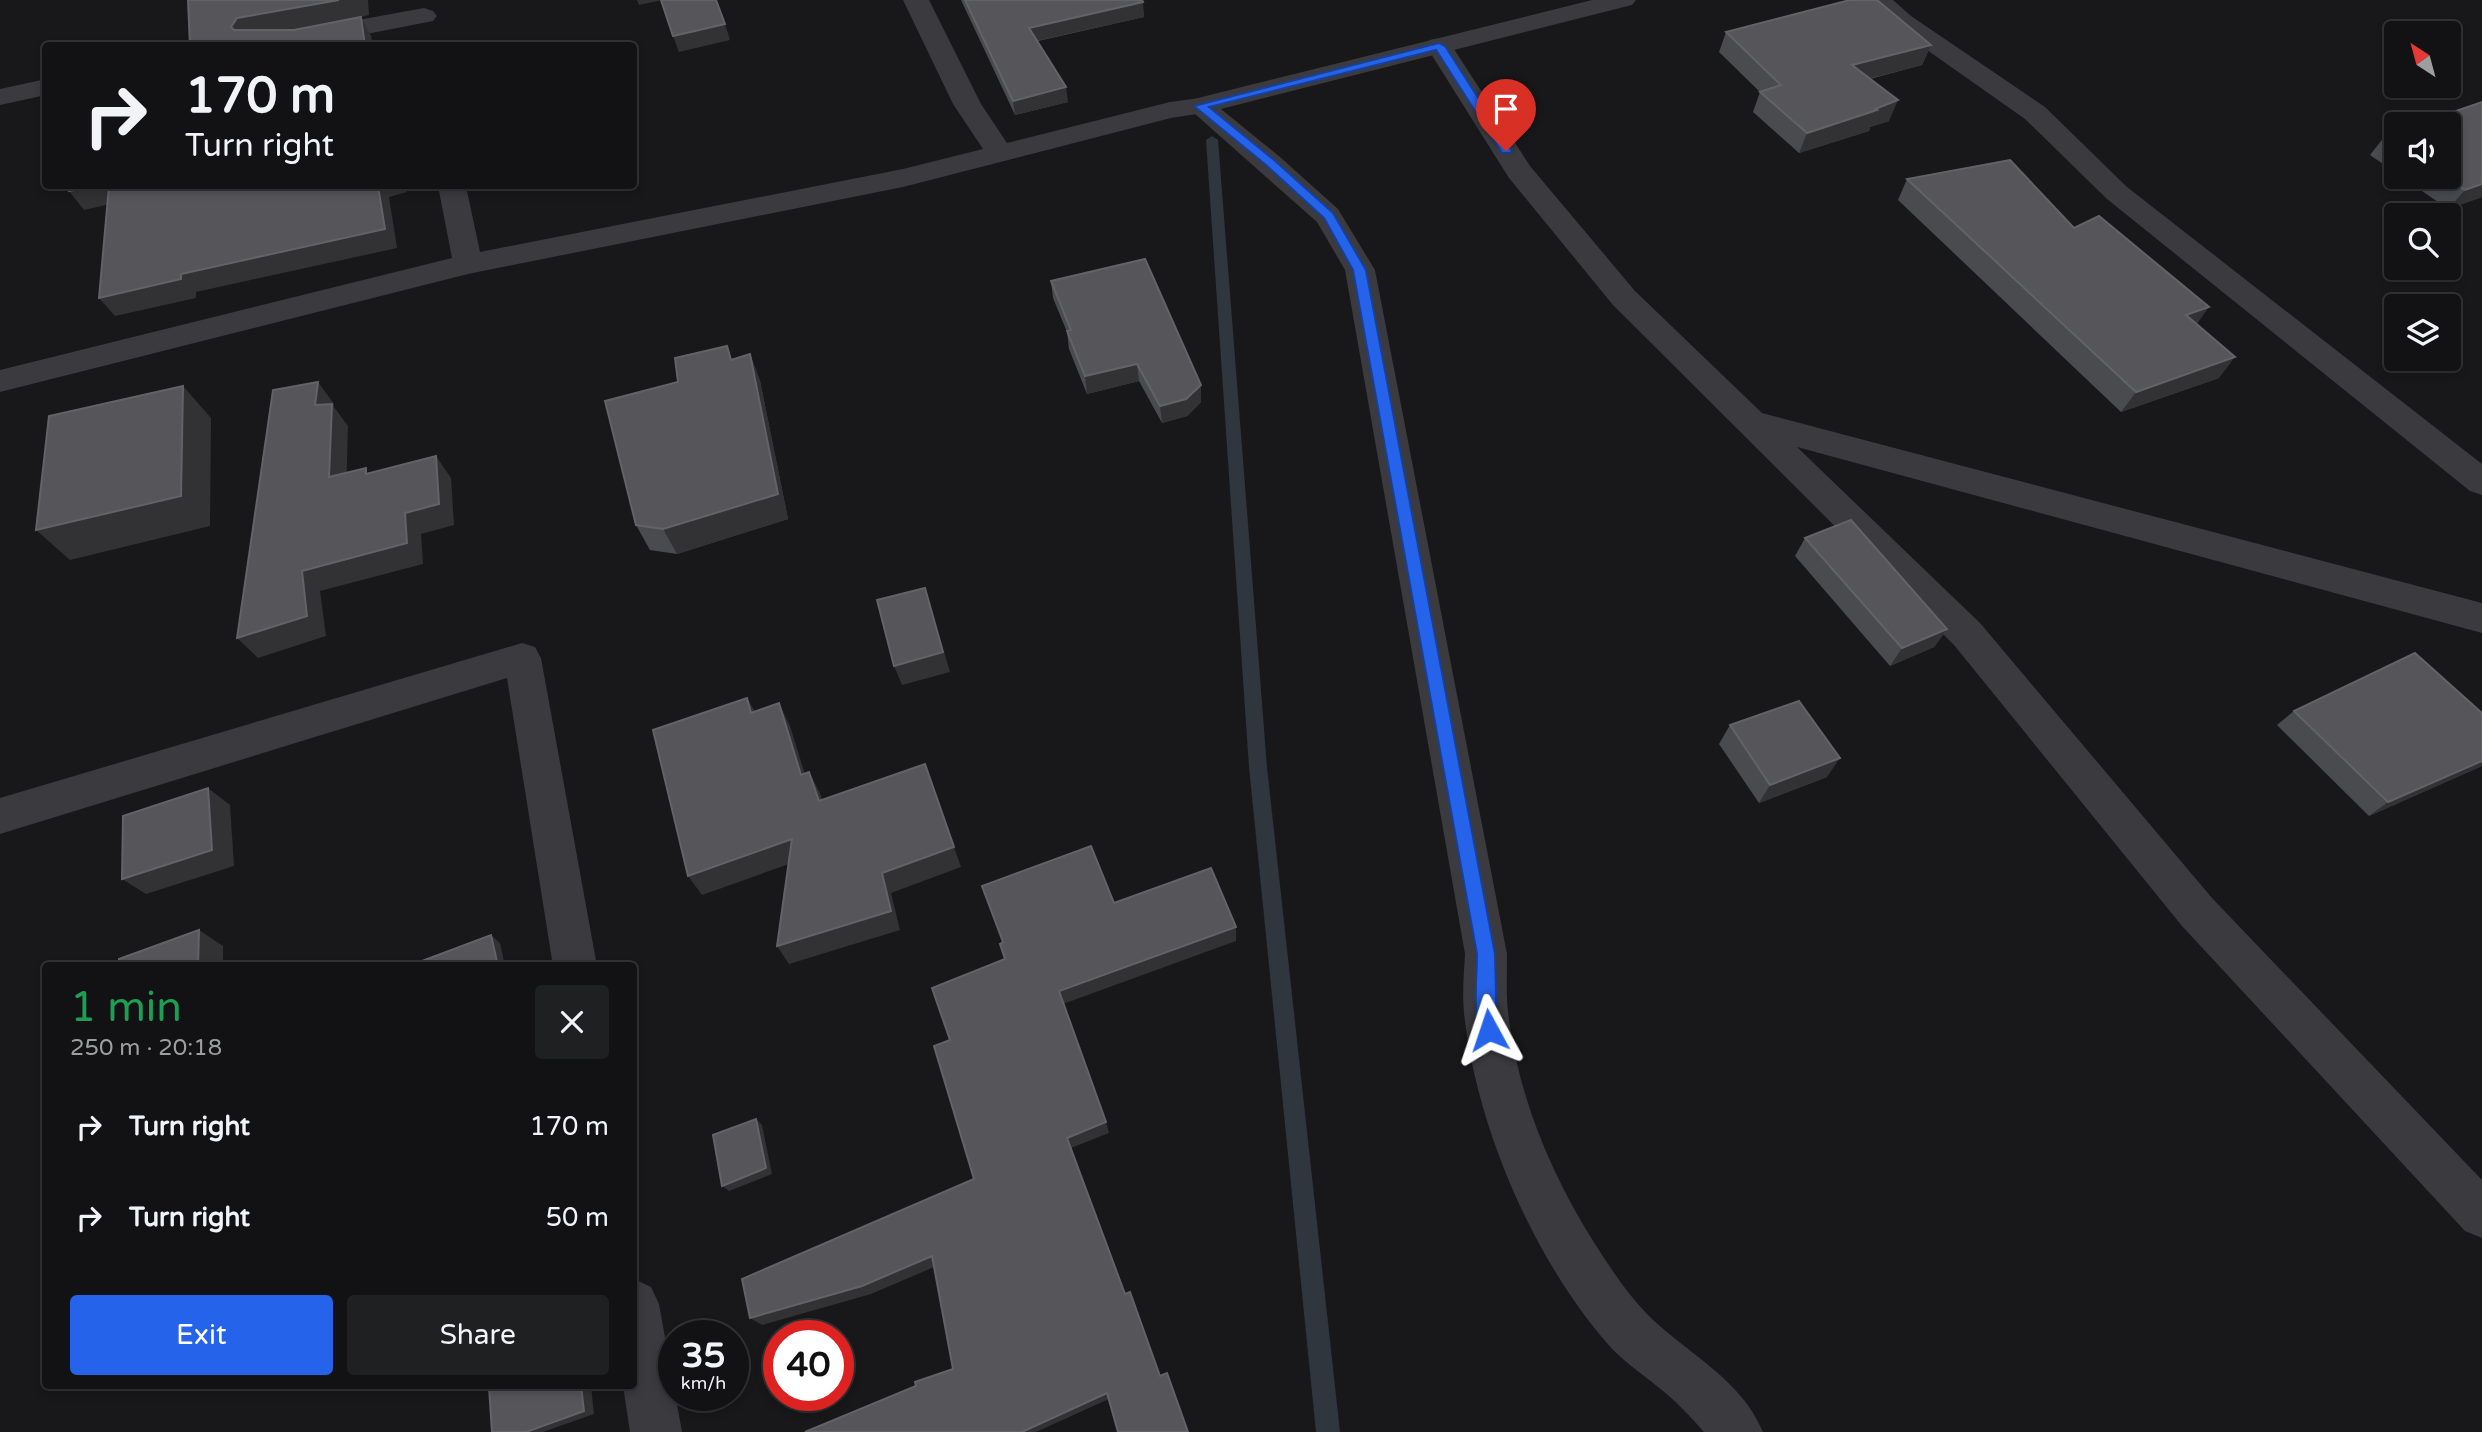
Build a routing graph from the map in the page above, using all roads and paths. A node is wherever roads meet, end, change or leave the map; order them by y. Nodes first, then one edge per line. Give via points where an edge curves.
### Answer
1 (916, 0) edge
2 (1623, 0) edge
3 (1878, 0) edge
4 (424, 17) edge
5 (282, 42) edge
6 (1439, 46) junction
7 (42, 88) edge
8 (0, 97) edge
9 (1200, 106) junction
10 (1001, 155) junction
11 (453, 189) edge
12 (468, 264) junction
13 (0, 382) edge
14 (1751, 423) junction
15 (2482, 482) edge
16 (2482, 618) edge
17 (0, 816) edge
18 (574, 962) edge
19 (2482, 1214) edge
20 (637, 1321) edge
21 (656, 1432) edge
22 (1737, 1432) edge

1 - 10 street via 968,104
2 - 6 street
3 - 15 street via 2035,113 2117,193
4 - 5 street
6 - 9 street
6 - 14 street via 1519,172 1625,298
7 - 8 street
9 - 10 street
9 - 22 street via 1328,216 1360,270 1486,954 1486,1010 1495,1070 1534,1185 1563,1239 1639,1341 1675,1367
10 - 12 street
11 - 12 street
12 - 13 street
14 - 16 street
14 - 19 street via 1967,634 2197,912
17 - 18 street via 522,658
20 - 21 street

